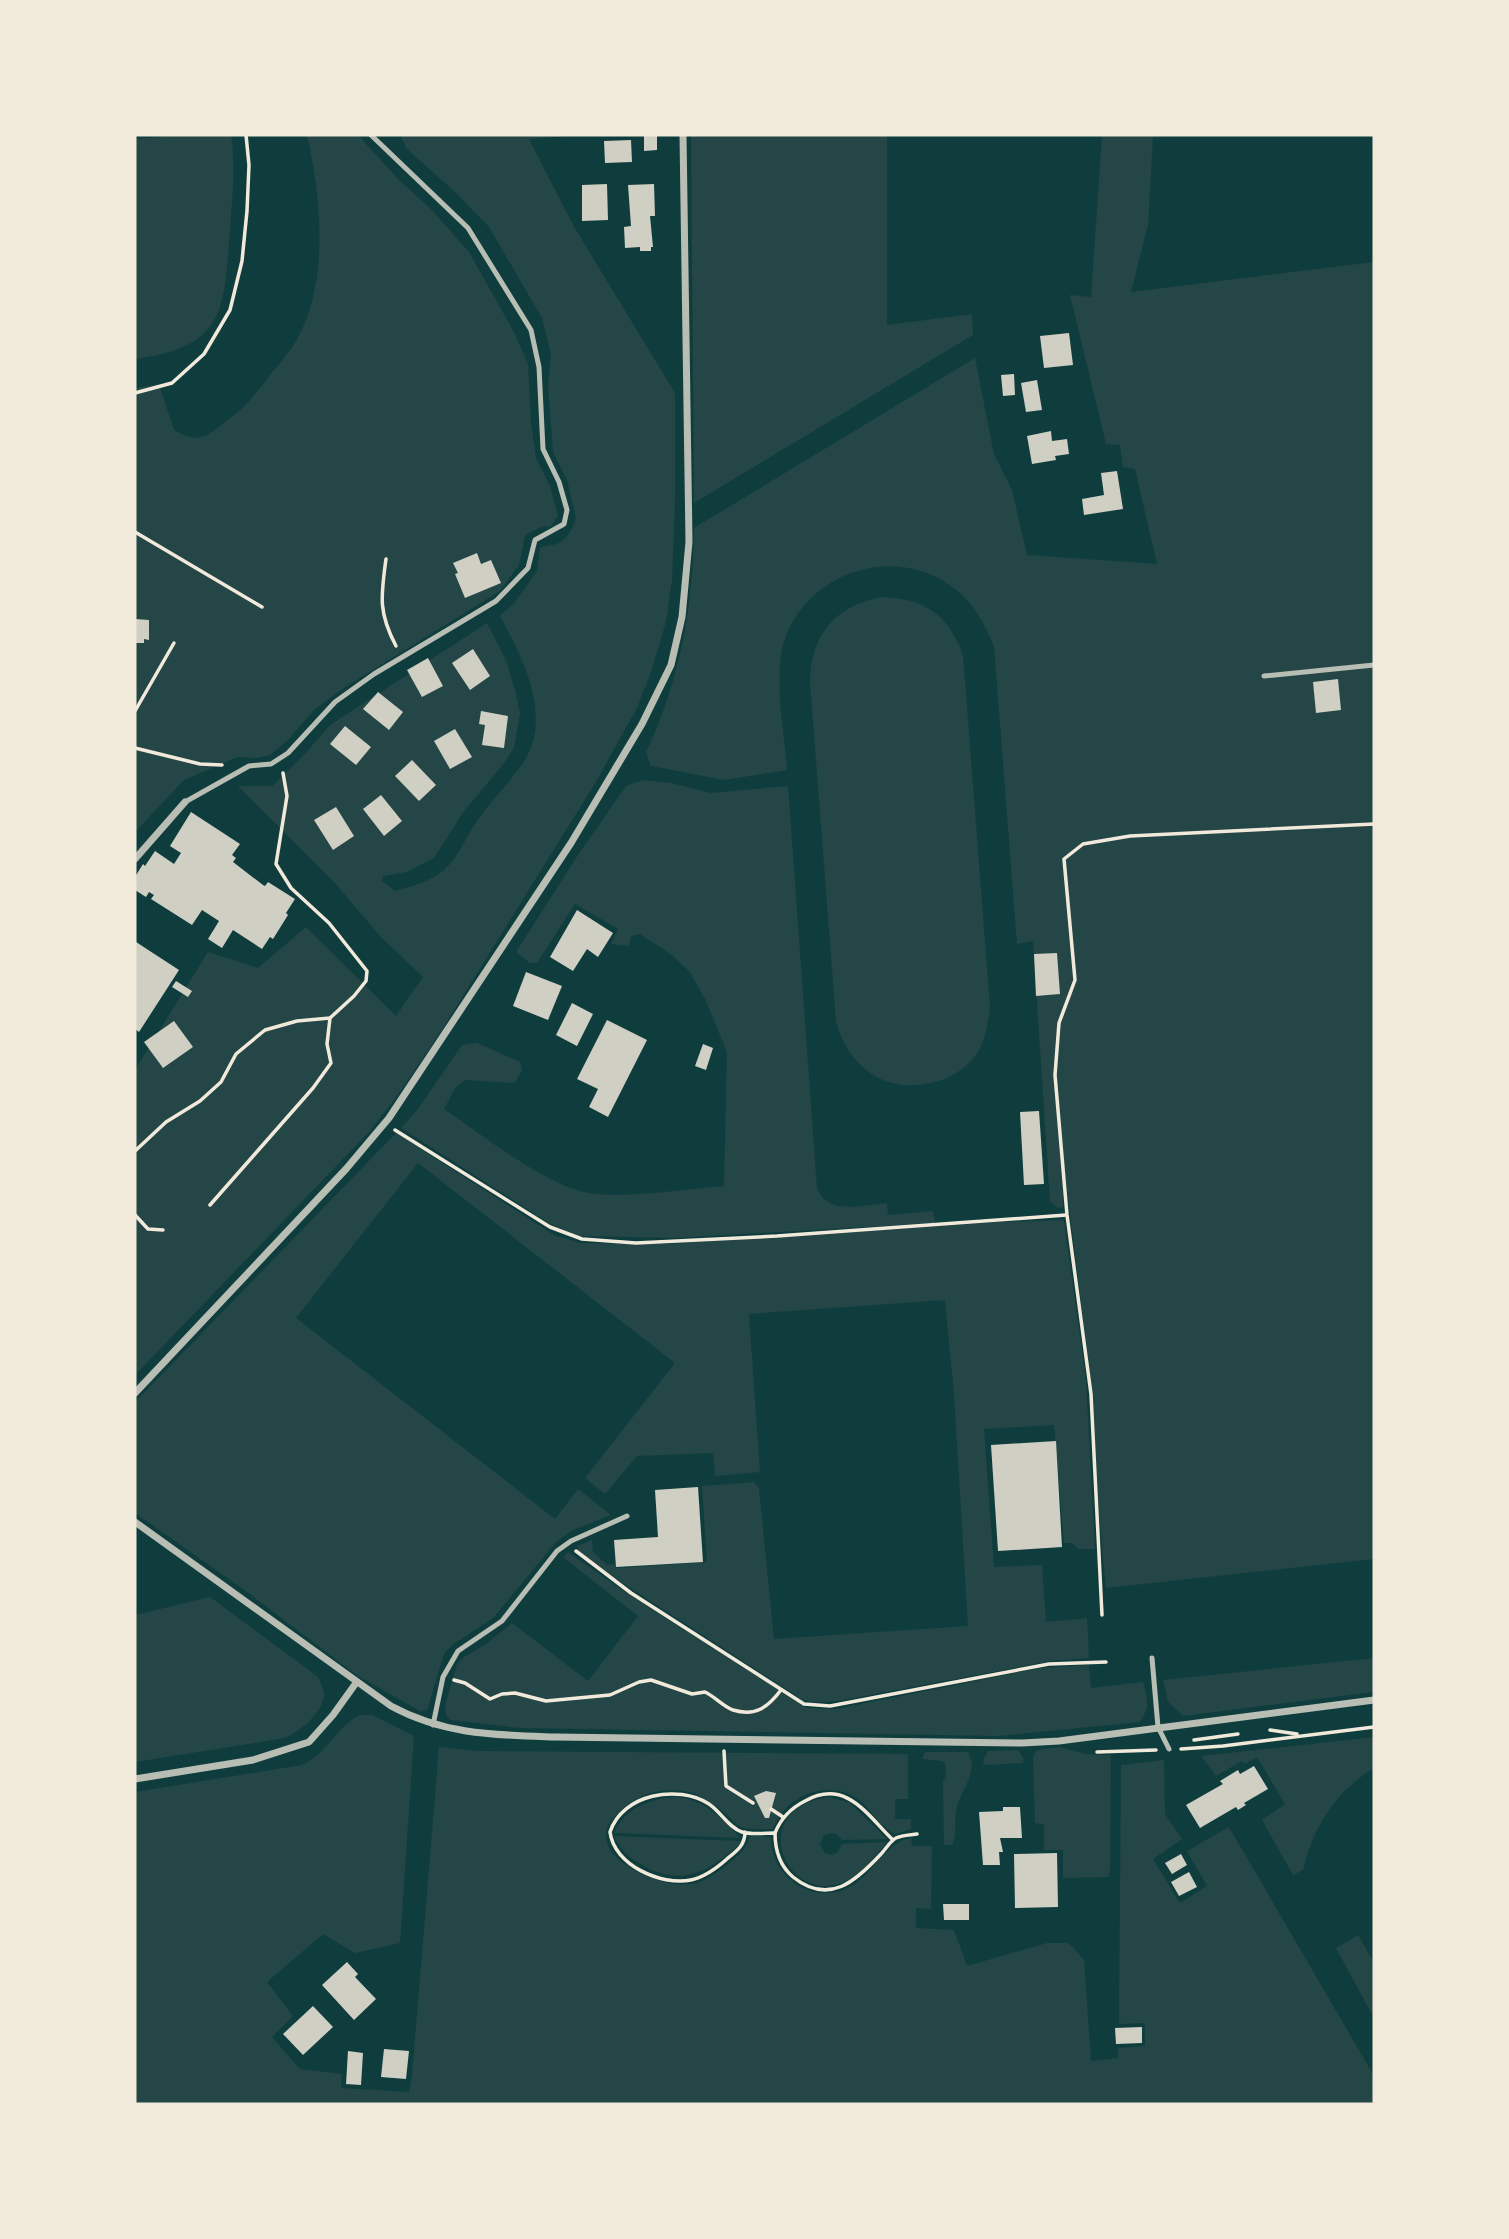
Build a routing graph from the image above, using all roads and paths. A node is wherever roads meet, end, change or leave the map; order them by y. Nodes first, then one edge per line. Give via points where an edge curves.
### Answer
1 (246, 135) edge
2 (371, 135) edge
3 (683, 135) edge
4 (135, 393) edge
5 (135, 532) edge
6 (386, 559) dead end
7 (262, 607) dead end
8 (174, 643) dead end
9 (402, 657) junction
10 (1374, 665) edge
11 (1264, 677) dead end
12 (135, 711) edge
13 (135, 748) edge
14 (271, 764) junction
15 (249, 766) junction
16 (186, 802) joint
17 (1374, 824) edge
18 (135, 859) edge
19 (330, 1017) junction
20 (384, 1123) junction
21 (135, 1152) edge
22 (210, 1205) dead end
23 (135, 1215) edge
24 (1067, 1215) junction
25 (163, 1230) dead end
26 (135, 1393) edge
27 (627, 1516) dead end
28 (135, 1522) edge
29 (566, 1544) junction
30 (1102, 1615) dead end
31 (1152, 1658) dead end
32 (1106, 1662) dead end
33 (443, 1677) junction
34 (356, 1683) junction
35 (780, 1690) junction
36 (1374, 1700) edge
37 (433, 1725) junction
38 (1158, 1727) junction
39 (1374, 1727) edge
40 (1306, 1735) dead end
41 (724, 1739) junction
42 (1169, 1749) dead end
43 (135, 1779) edge
44 (753, 1803) dead end
45 (771, 1809) dead end
46 (783, 1817) junction
47 (745, 1832) junction
48 (775, 1833) junction
49 (918, 1834) dead end
50 (893, 1840) junction

1 - 4 path via 247,211 242,261 230,310 204,354 172,383
2 - 9 lane via 468,228 531,330 539,367 543,449 567,510 564,524 535,540 528,568 496,601
3 - 20 street via 689,542 682,617 671,665 642,724 571,843
5 - 7 path
6 - 9 path via 381,595 385,624
8 - 12 path
9 - 14 lane via 335,702 288,753
10 - 11 lane
13 - 15 path via 200,764
14 - 15 lane
14 - 19 path via 282,770 287,796 276,863 290,888 329,923 367,971 360,989
15 - 16 lane
16 - 18 street
17 - 24 path via 1130,836 1083,844 1064,859 1075,980 1059,1023 1055,1075
19 - 21 path via 265,1030 236,1055 221,1082 166,1122
19 - 22 path via 327,1044 331,1063
20 - 24 path via 550,1227 582,1239 636,1243
20 - 26 street
23 - 25 path via 148,1228
24 - 30 path via 1091,1394
27 - 29 lane
28 - 34 street
29 - 33 lane via 502,1622 458,1651
29 - 35 path via 631,1593
31 - 38 lane
32 - 35 path via 1049,1664 830,1706 804,1704
33 - 35 path via 465,1683 491,1699 515,1693 545,1701 610,1695 651,1680 692,1694 705,1692 731,1710 749,1712 768,1707
33 - 37 lane
34 - 37 street
34 - 43 street via 309,1742 253,1760
36 - 38 street
37 - 41 street via 482,1734
38 - 41 street via 1021,1743
38 - 42 lane
39 - 40 path
41 - 44 path via 726,1786
45 - 46 path
46 - 48 path
46 - 50 path via 812,1797 839,1795 863,1808
47 - 47 path via 706,1802 670,1794 630,1807 610,1832 617,1850 633,1865 673,1882 690,1881 709,1872 737,1851
47 - 48 path
48 - 50 path via 778,1856 789,1873 807,1885 827,1889 851,1883
49 - 50 path

